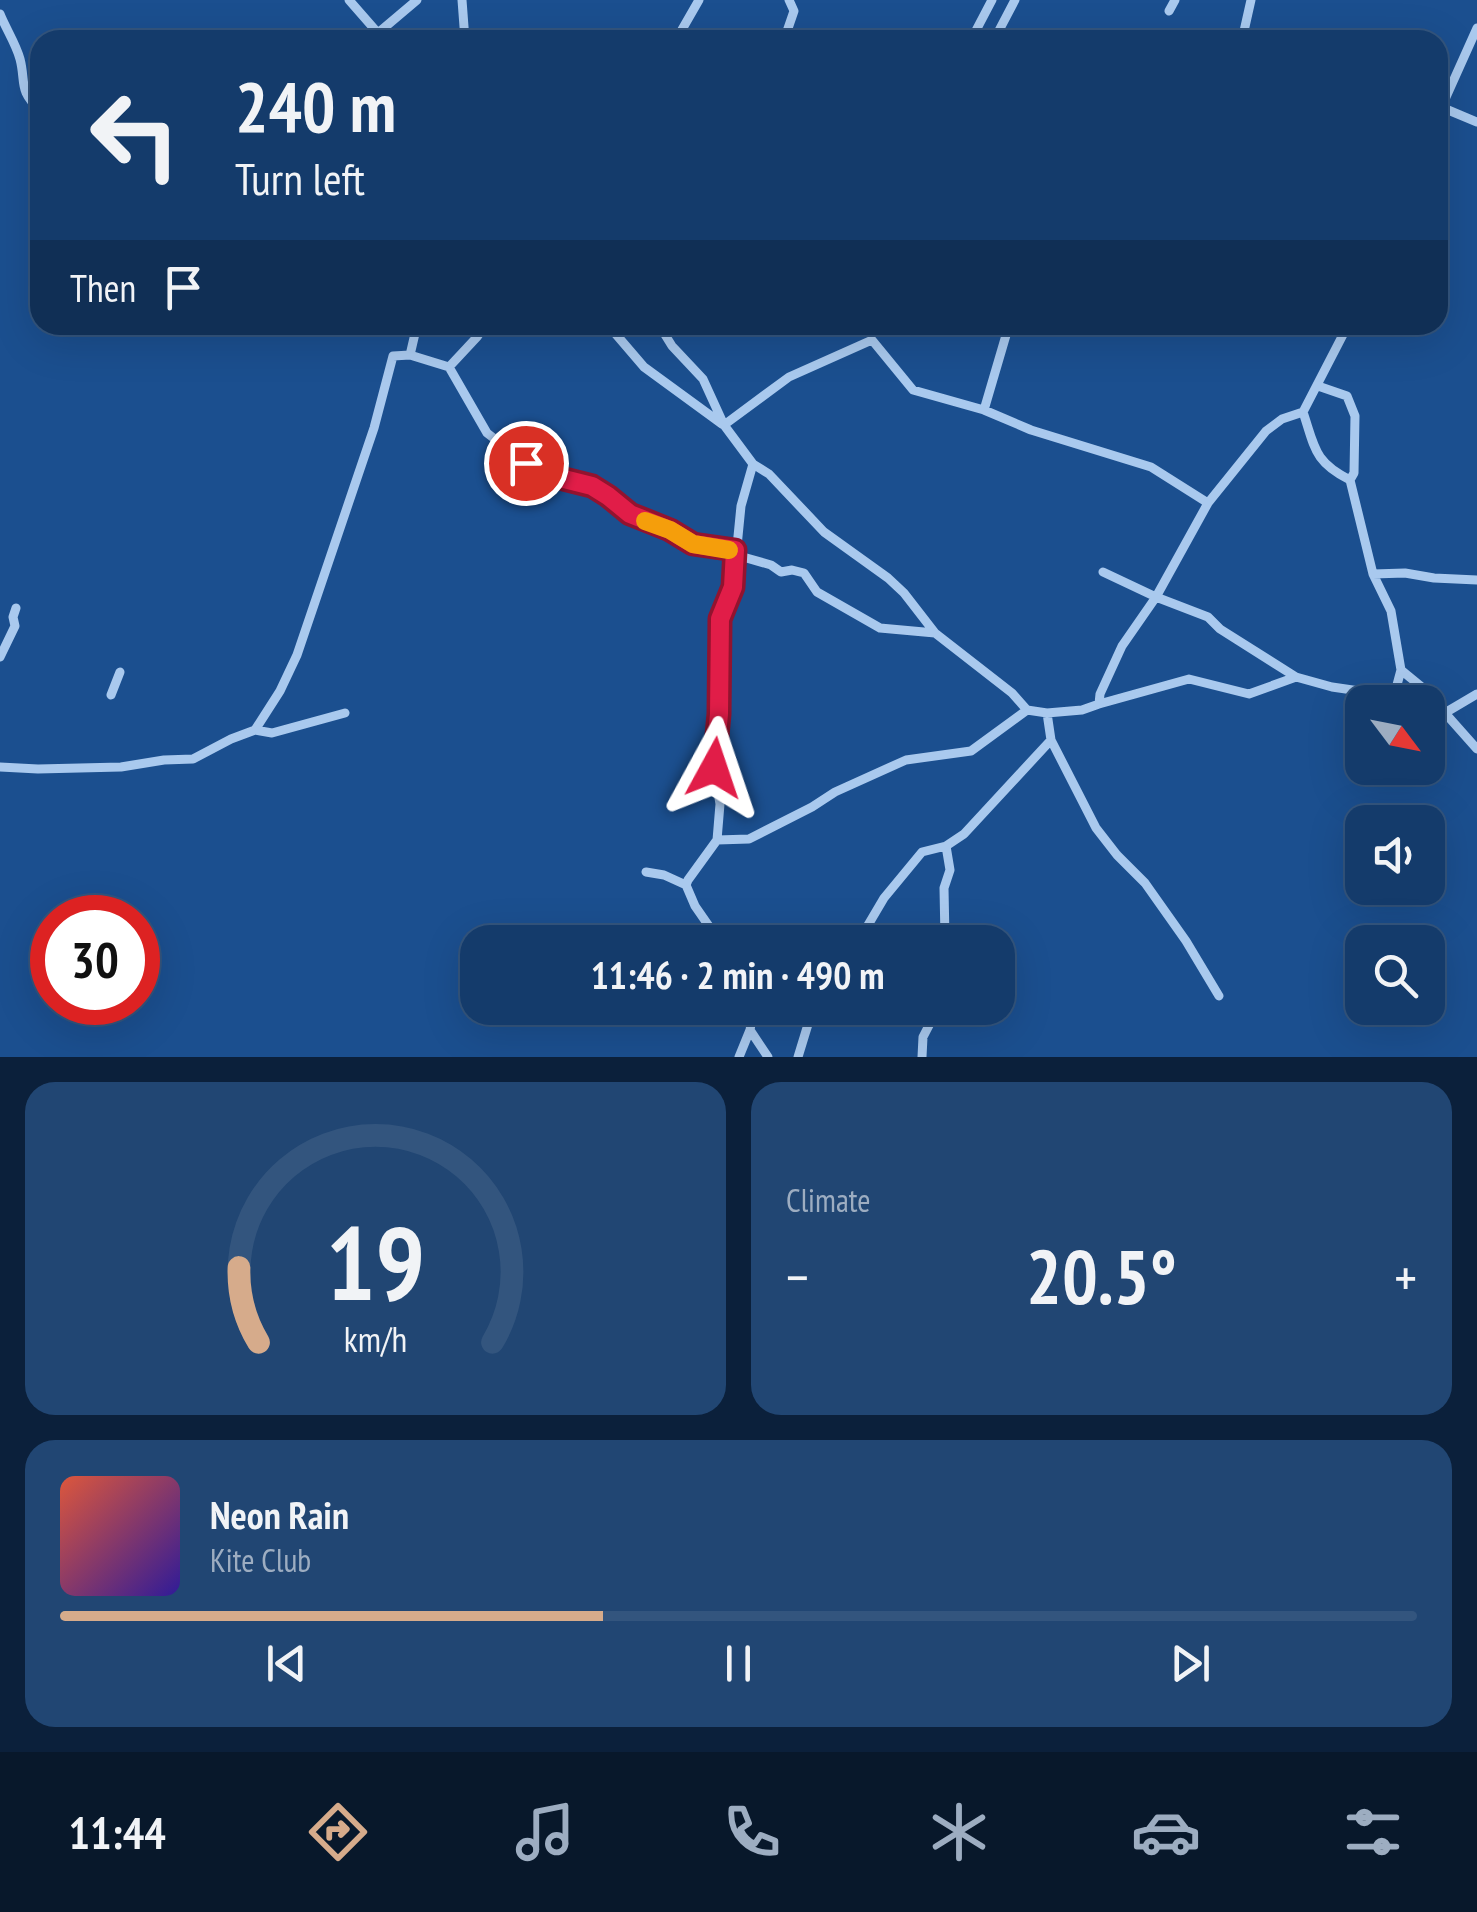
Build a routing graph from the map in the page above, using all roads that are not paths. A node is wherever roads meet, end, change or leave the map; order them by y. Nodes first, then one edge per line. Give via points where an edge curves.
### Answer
1 (349, 0) edge
2 (417, 0) edge
3 (462, 0) edge
4 (700, 0) edge
5 (790, 0) edge
6 (992, 0) edge
7 (1014, 0) edge
8 (1175, 0) edge
9 (1251, 0) edge
10 (1169, 11) dead end
11 (0, 14) edge
12 (1477, 28) edge
13 (375, 30) edge
14 (388, 30) edge
15 (465, 30) edge
16 (682, 30) edge
17 (787, 30) edge
18 (976, 30) edge
19 (999, 30) edge
20 (1244, 30) edge
21 (1448, 91) edge
22 (30, 99) edge
23 (1448, 114) edge
24 (1477, 122) edge
25 (415, 335) edge
26 (478, 335) edge
27 (617, 335) edge
28 (665, 335) edge
29 (872, 335) edge
30 (1006, 335) edge
31 (1343, 335) edge
32 (872, 340) junction
33 (410, 355) junction
34 (448, 367) junction
35 (1318, 386) junction
36 (984, 410) junction
37 (1303, 412) junction
38 (724, 425) junction
39 (753, 464) junction
40 (1350, 480) junction
41 (1208, 503) junction
42 (735, 550) junction
43 (1103, 572) dead end
44 (1373, 574) junction
45 (1477, 580) edge
46 (1156, 597) junction
47 (16, 608) dead end
48 (935, 633) junction
49 (0, 657) edge
50 (1402, 670) junction
51 (120, 672) dead end
52 (1296, 677) junction
53 (1397, 685) edge
54 (1345, 690) edge
55 (1477, 694) edge
56 (112, 695) dead end
57 (1099, 704) junction
58 (1027, 710) junction
59 (1047, 713) junction
60 (1446, 713) junction
61 (345, 714) dead end
62 (255, 730) junction
63 (1051, 740) junction
64 (1477, 750) edge
65 (0, 767) edge
66 (717, 840) junction
67 (946, 846) junction
68 (646, 872) dead end
69 (686, 886) junction
70 (709, 925) edge
71 (868, 925) edge
72 (944, 925) edge
73 (1219, 996) dead end
74 (751, 1025) edge
75 (808, 1025) edge
76 (930, 1025) edge
77 (750, 1030) junction
78 (739, 1057) edge
79 (768, 1057) edge
80 (798, 1057) edge
81 (922, 1057) edge

1 - 13 street
2 - 14 street
3 - 15 street
4 - 16 street
5 - 17 street
6 - 18 street
7 - 19 street
8 - 10 street
9 - 20 street
11 - 22 street
12 - 21 street
23 - 24 street
25 - 33 street
26 - 34 street
27 - 38 street via 644,366
28 - 38 street via 704,379
29 - 32 street
30 - 36 street
31 - 35 street
32 - 36 street via 913,390
32 - 38 street via 789,377
33 - 34 street
33 - 62 street via 393,356 297,655
34 - 42 street via 488,434 526,463 592,486 630,514 693,544
35 - 37 street
35 - 40 street via 1347,396 1355,416
36 - 41 street via 1150,467
37 - 40 street via 1318,458
37 - 41 street via 1266,431
38 - 39 street
39 - 42 street
39 - 48 street via 824,532 888,578
40 - 44 street
41 - 46 street
42 - 48 street via 781,572 804,573 816,592 880,628
42 - 66 street via 733,587 720,619
43 - 46 street
44 - 45 street
44 - 50 street via 1390,611
46 - 52 street via 1208,617
46 - 57 street via 1122,646
47 - 49 street
48 - 58 street
50 - 53 street
50 - 60 street
51 - 56 street
52 - 54 street
52 - 57 street via 1249,694 1189,680
55 - 60 street
57 - 59 street
58 - 59 street
58 - 66 street via 970,751 906,760 749,839
59 - 63 street
60 - 64 street
61 - 62 street via 272,733
62 - 65 street via 193,759 121,767
63 - 67 street
63 - 73 street via 1096,828 1145,883
66 - 69 street
67 - 71 street via 922,852
67 - 72 street
68 - 69 street
69 - 70 street
74 - 77 street
75 - 80 street
76 - 81 street
77 - 78 street
77 - 79 street

